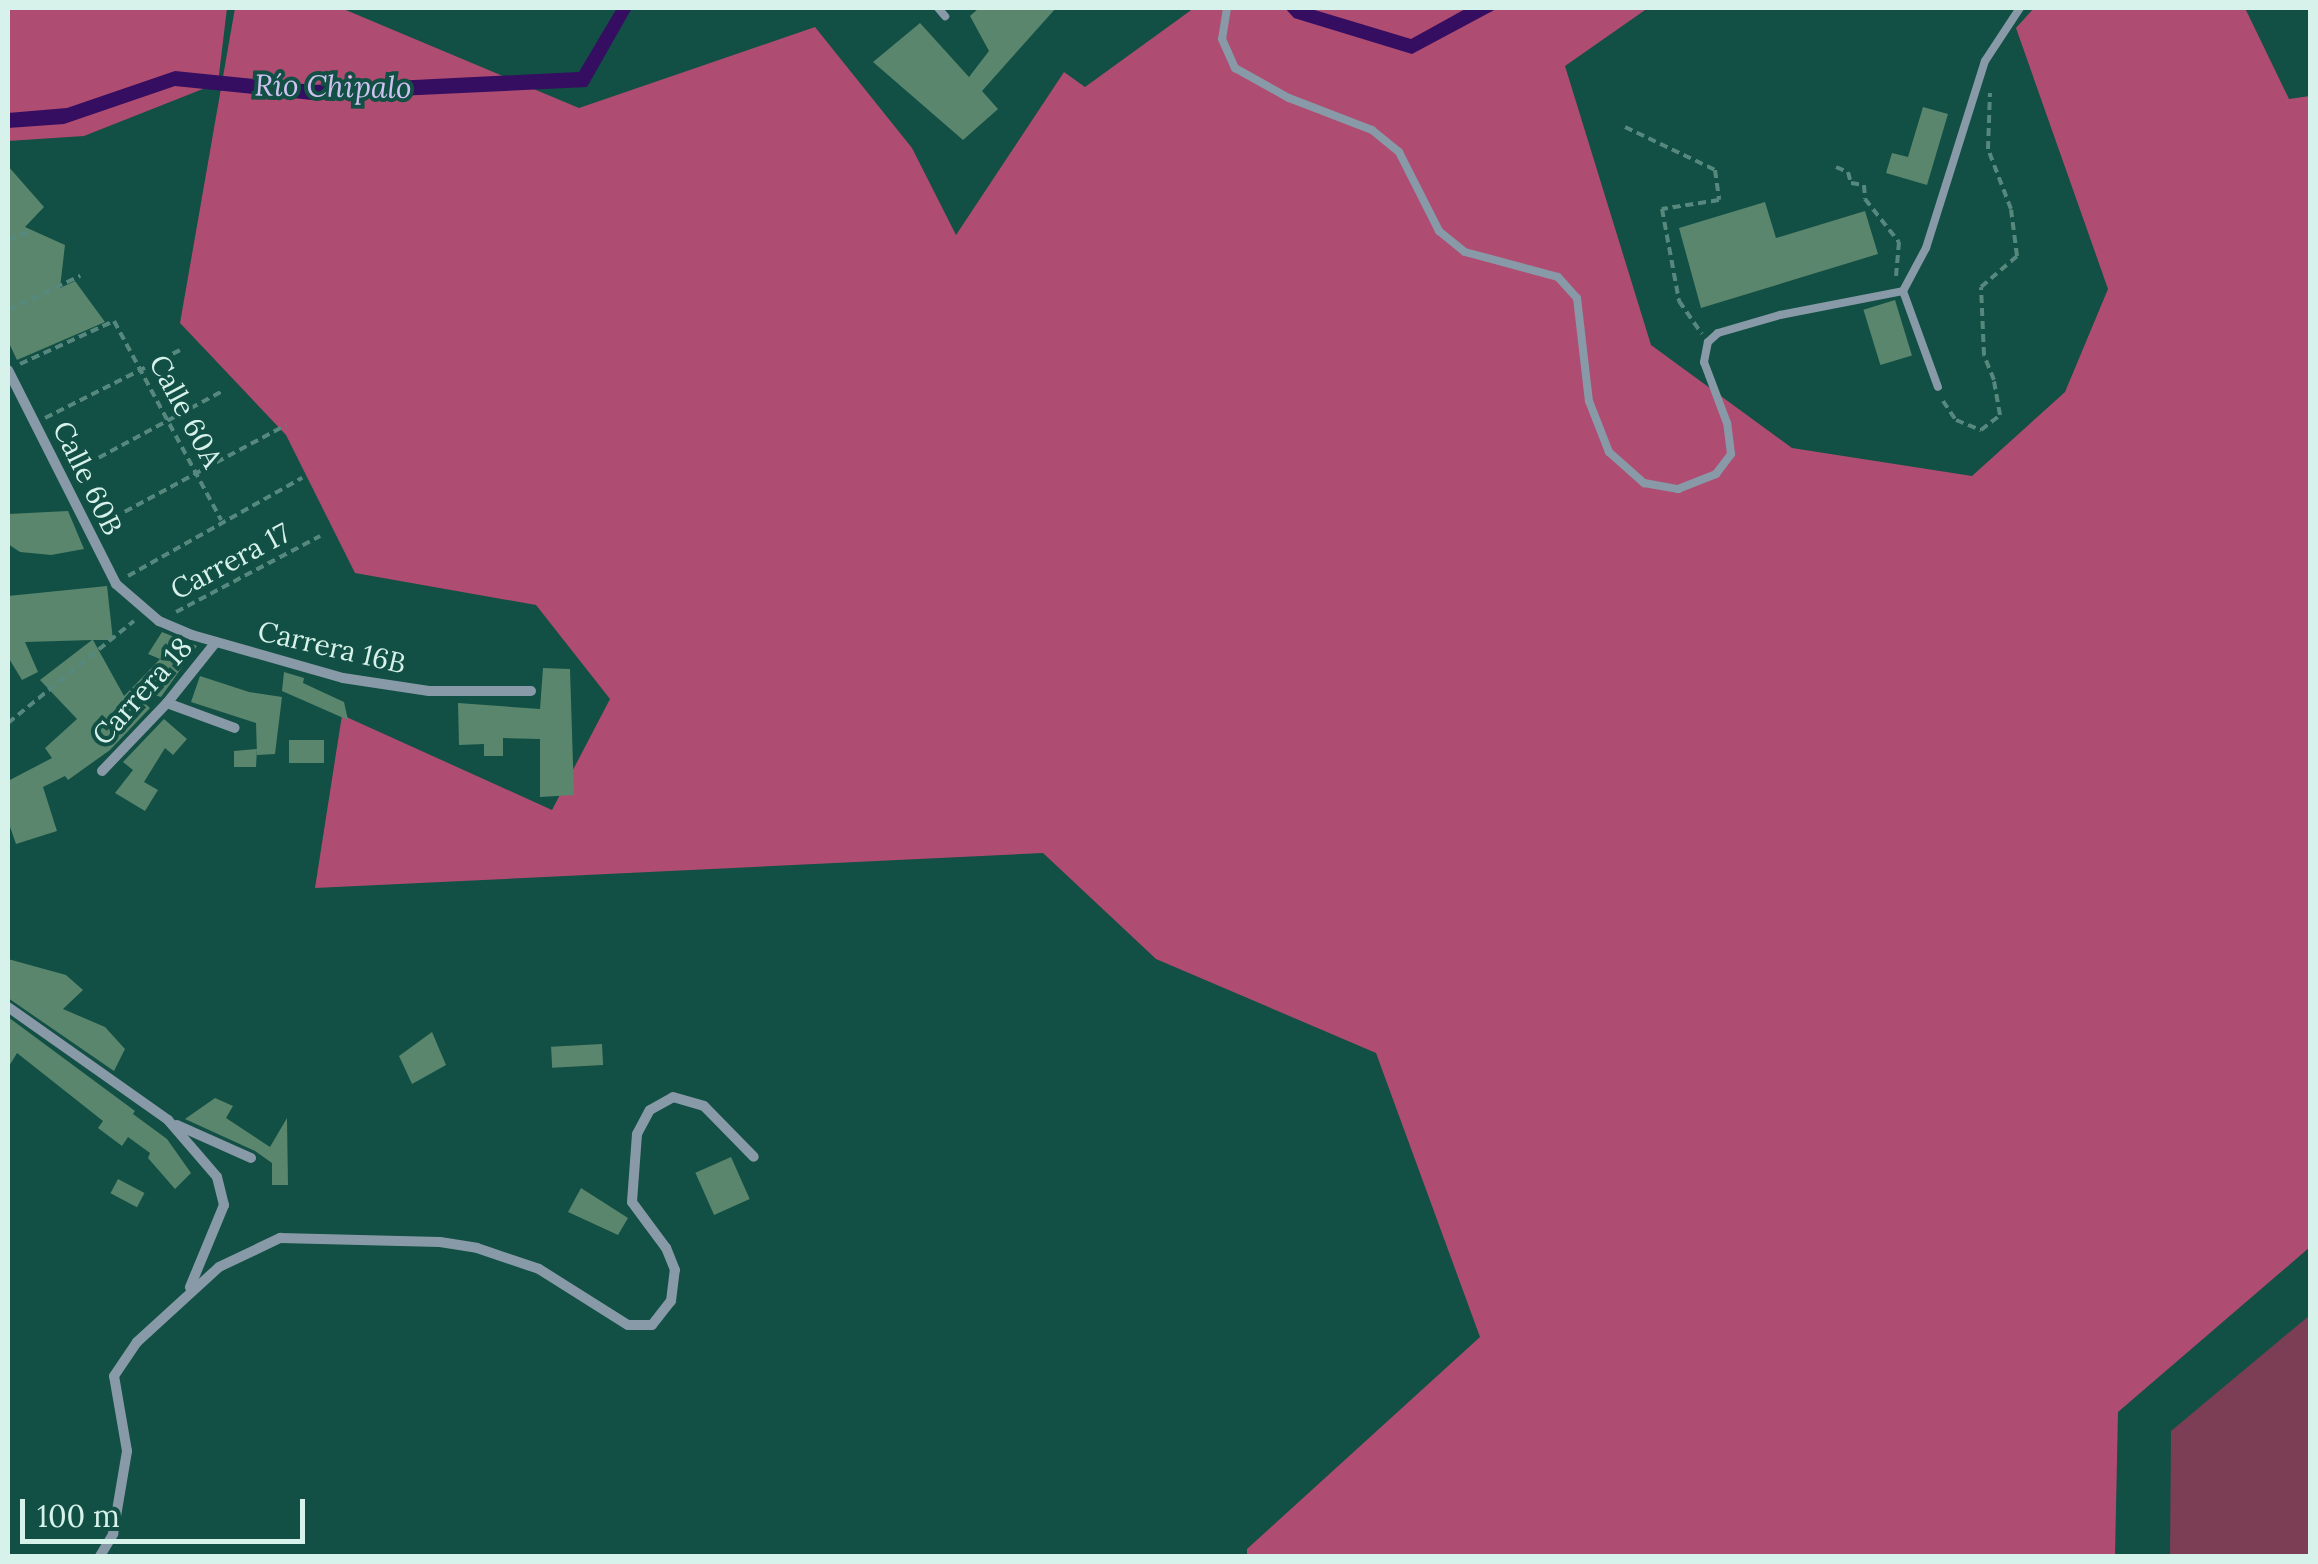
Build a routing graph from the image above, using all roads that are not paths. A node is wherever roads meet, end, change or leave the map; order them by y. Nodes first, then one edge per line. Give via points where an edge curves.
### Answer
1 (938, 8) edge
2 (1227, 8) edge
3 (2020, 8) edge
4 (944, 16) dead end
5 (1903, 291) junction
6 (8, 370) edge
7 (1938, 386) road end
8 (132, 602) joint
9 (216, 642) junction
10 (531, 692) dead end
11 (167, 703) junction
12 (236, 728) dead end
13 (102, 770) dead end
14 (8, 1007) edge
15 (168, 1120) junction
16 (754, 1157) dead end
17 (251, 1158) dead end
18 (189, 1292) junction
19 (100, 1556) edge

1 - 4 lane
2 - 5 lane via 1222,39 1235,68 1289,98 1372,130 1399,152 1439,231 1465,252 1558,278 1577,298 1588,401 1609,452 1644,483 1678,489 1716,474 1731,454 1704,362 1708,342 1718,333
3 - 5 lane via 1984,61 1926,248
5 - 7 lane
6 - 8 street, Calle 60B via 116,584
8 - 9 street, Carrera 16B via 158,621
9 - 10 street, Carrera 16B via 343,678 429,691
9 - 11 street, Carrera 18
11 - 12 street
11 - 13 street, Carrera 18
14 - 15 street
15 - 17 street
15 - 18 street via 217,1176 224,1204
16 - 18 street via 704,1106 673,1097 650,1110 636,1134 632,1202 676,1270 671,1302 652,1326 628,1325 539,1270 440,1242 280,1238 219,1267
18 - 19 street via 136,1342 114,1376 127,1452 113,1534

